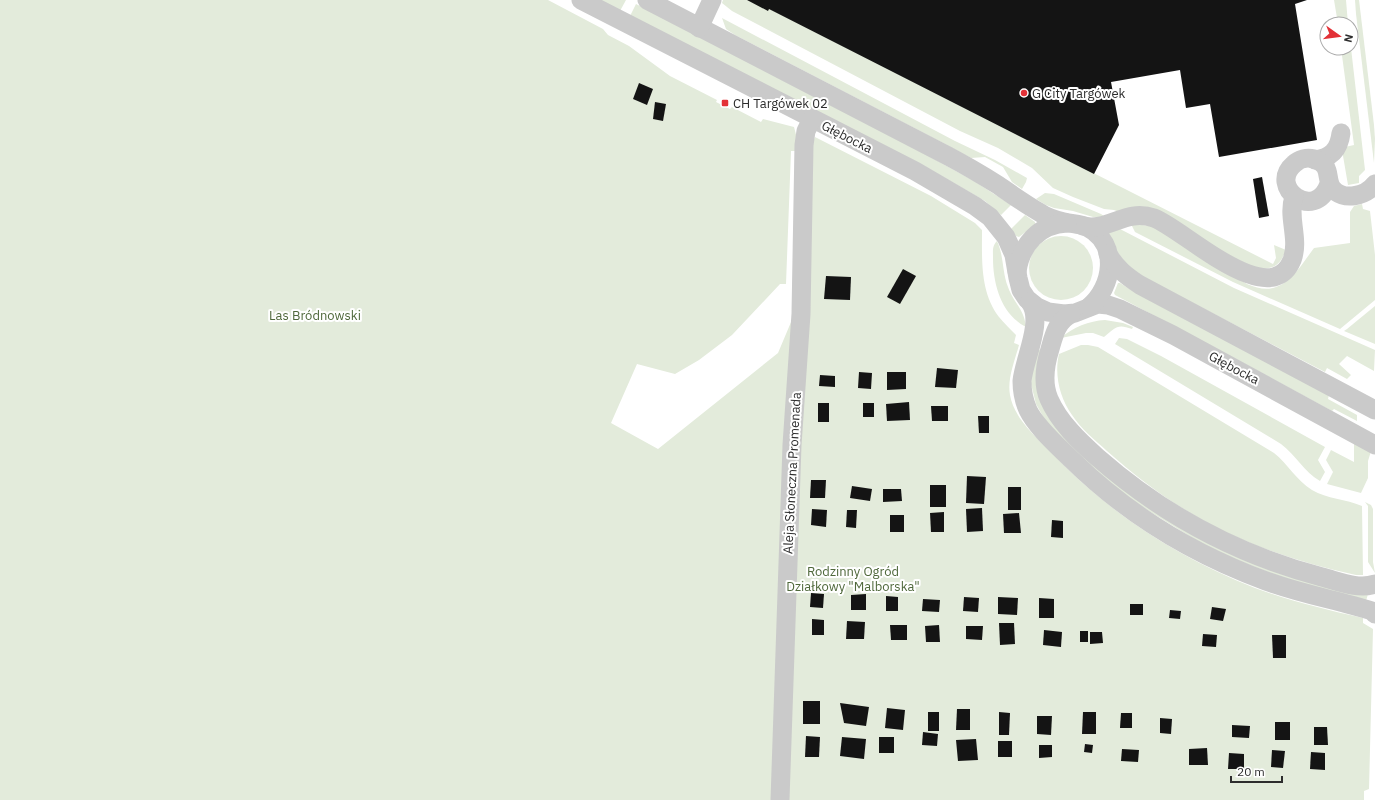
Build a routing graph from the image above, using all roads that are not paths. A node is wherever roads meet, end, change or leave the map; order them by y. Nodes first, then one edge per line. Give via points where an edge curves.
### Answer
1 (581, 0) edge
2 (647, 0) edge
3 (712, 0) edge
4 (699, 28) junction
5 (812, 119) junction
6 (1341, 133) dead end
7 (1315, 160) junction
8 (1329, 184) junction
9 (1375, 184) edge
10 (1294, 197) junction
11 (1075, 224) junction
12 (1108, 254) junction
13 (1017, 271) junction
14 (1030, 302) junction
15 (1089, 307) junction
16 (1071, 314) junction
17 (1375, 410) edge
18 (1375, 445) edge
19 (1375, 584) edge
20 (1375, 614) edge
21 (775, 798) edge

1 - 5 street, Głębocka
2 - 4 street, Głębocka
3 - 4 street
4 - 11 street, Głębocka via 948,156 1042,214
5 - 13 street, Głębocka via 934,181 981,210 994,221 1006,237 1014,255
5 - 21 street, Aleja Słoneczna Promenada via 806,131 804,145 801,314
6 - 7 street via 1338,146 1331,155
7 - 8 street via 1328,172
7 - 10 street via 1309,158 1297,161 1289,170 1288,187
8 - 9 street via 1339,193 1355,196 1366,192
8 - 10 street via 1323,195 1312,201 1306,202
10 - 11 street via 1292,206 1295,232 1292,259 1284,272 1265,278 1224,262 1155,218 1127,217 1095,227
11 - 12 street, Głębocka via 1094,231 1106,246
11 - 13 street, Głębocka via 1056,224 1033,237 1020,256
12 - 15 street, Głębocka via 1110,266 1107,281 1100,295
12 - 17 street, Głębocka via 1120,271 1140,285
13 - 14 street, Głębocka via 1021,290
14 - 16 street, Głębocka via 1048,312
14 - 20 street via 1034,308 1036,321 1024,371 1022,392 1025,402 1036,421 1080,468 1134,512 1166,533 1218,561 1267,582 1366,609
15 - 16 street, Głębocka
15 - 18 street, Głębocka via 1098,304 1132,314
16 - 19 street via 1062,320 1054,334 1047,357 1046,390 1063,422 1086,447 1143,494 1220,540 1302,572 1358,586

